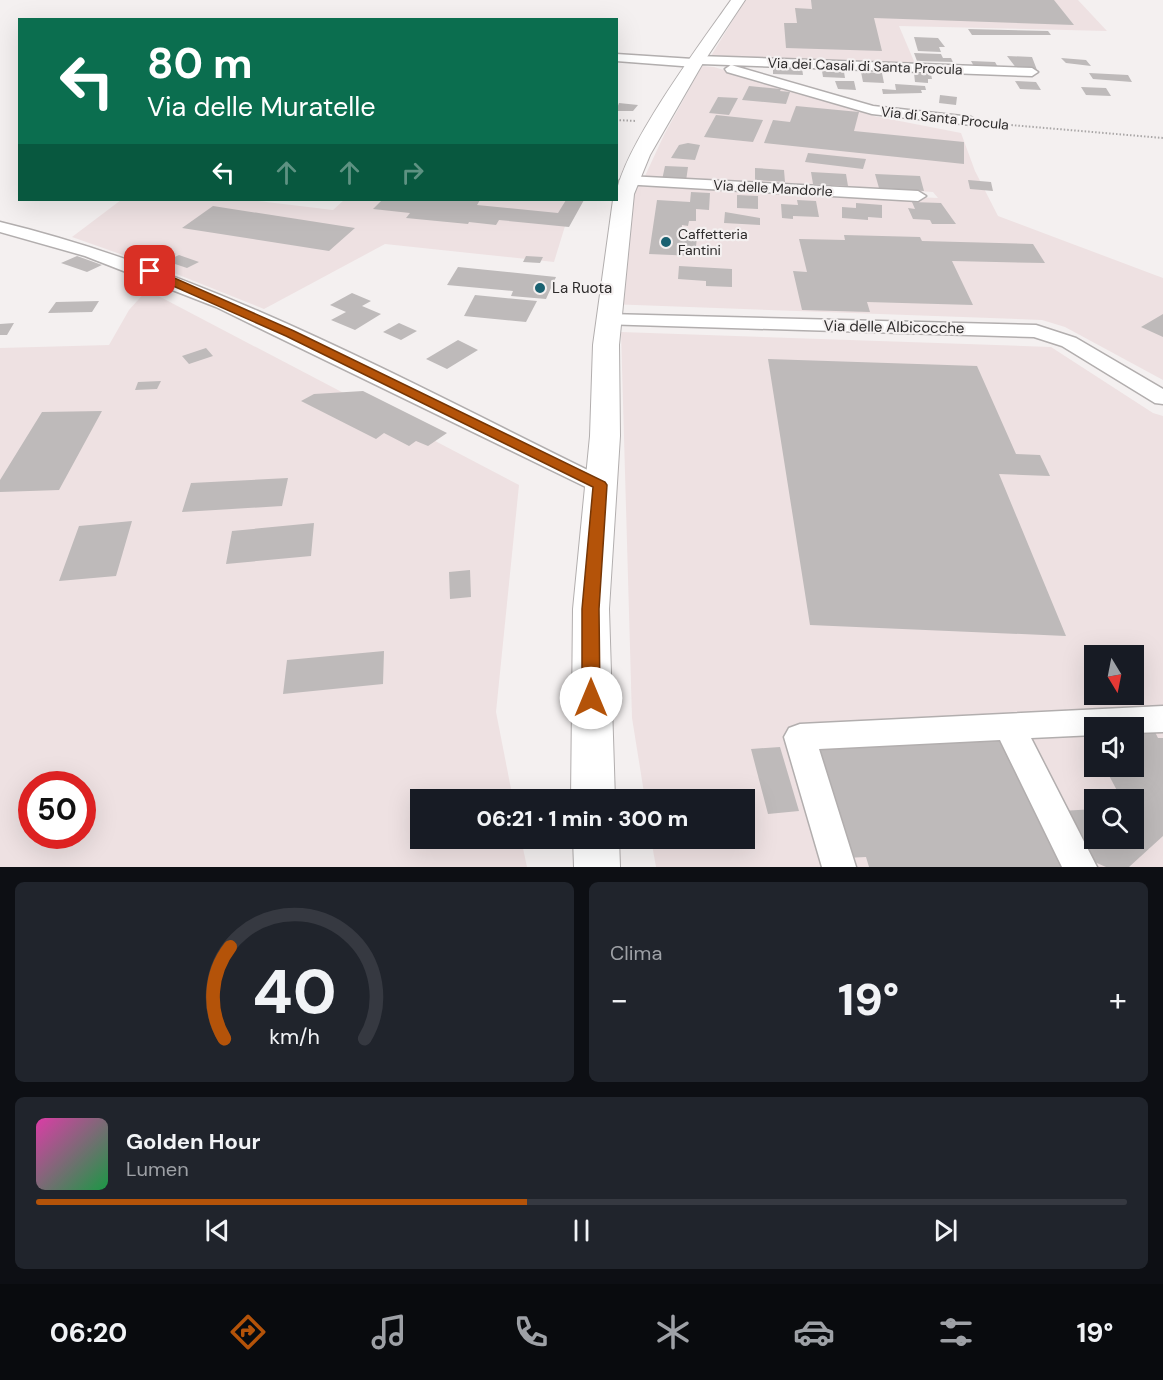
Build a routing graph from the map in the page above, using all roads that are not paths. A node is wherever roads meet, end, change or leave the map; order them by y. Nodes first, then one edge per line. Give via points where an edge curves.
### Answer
1 (738, 0) edge
2 (618, 57) edge
3 (697, 61) junction
4 (1032, 72) dead end
5 (971, 121) road end
6 (627, 181) junction
7 (918, 196) dead end
8 (0, 227) edge
9 (608, 320) junction
10 (1163, 398) edge
11 (600, 485) junction
12 (1163, 719) edge
13 (1009, 726) junction
14 (593, 789) edge
15 (596, 849) edge
16 (597, 867) edge
17 (839, 867) edge
18 (1080, 867) edge

1 - 3 main road
2 - 3 street
3 - 4 street, Via dei Casali di Santa Procula
3 - 5 street, Via di Santa Procula via 872,110
3 - 6 main road
6 - 7 street, Via delle Mandorle
6 - 9 main road
8 - 11 street via 73,244 167,278 290,333
9 - 10 street, Via delle Albicocche via 1036,332 1069,342
9 - 11 main road
11 - 14 main road via 591,609
12 - 13 street
13 - 17 street via 800,737
13 - 18 street
15 - 16 main road

